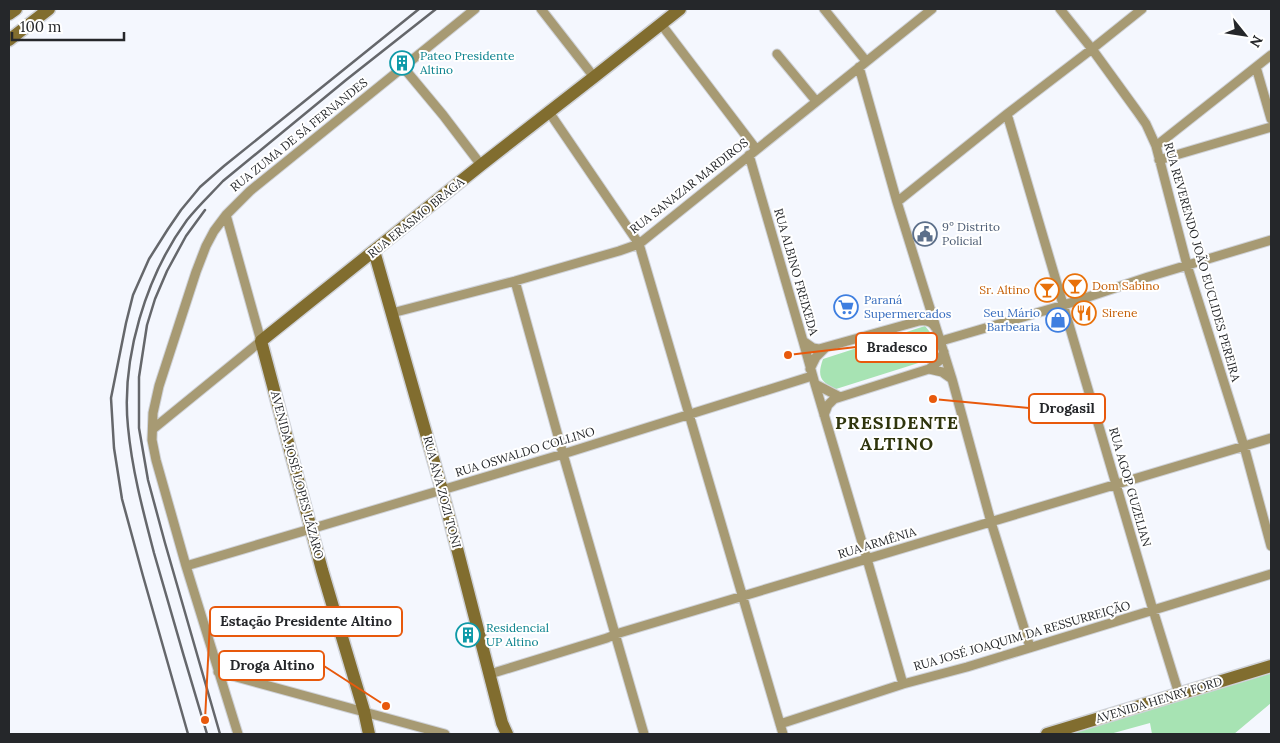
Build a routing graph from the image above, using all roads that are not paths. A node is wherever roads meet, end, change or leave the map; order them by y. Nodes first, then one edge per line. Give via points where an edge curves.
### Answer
1 (49, 9) edge
2 (475, 9) edge
3 (541, 9) edge
4 (680, 9) edge
5 (824, 9) edge
6 (932, 9) edge
7 (1060, 9) edge
8 (1142, 9) edge
9 (661, 24) junction
10 (9, 40) edge
11 (1092, 50) junction
12 (777, 54) dead end
13 (1271, 55) edge
14 (866, 61) junction
15 (403, 67) junction
16 (859, 67) junction
17 (1256, 67) junction
18 (594, 78) junction
19 (816, 101) junction
20 (548, 112) junction
21 (1007, 114) junction
22 (1271, 119) edge
23 (1271, 127) edge
24 (1156, 146) junction
25 (753, 152) junction
26 (1159, 160) junction
27 (481, 165) junction
28 (897, 202) junction
29 (226, 215) junction
30 (1271, 240) edge
31 (639, 244) junction
32 (374, 251) junction
33 (1188, 265) junction
34 (515, 281) junction
35 (1064, 305) junction
36 (930, 308) junction
37 (392, 313) junction
38 (919, 321) junction
39 (937, 330) junction
40 (261, 341) junction
41 (941, 341) junction
42 (803, 342) junction
43 (825, 348) junction
44 (944, 352) junction
45 (929, 369) junction
46 (812, 376) junction
47 (952, 380) junction
48 (840, 396) junction
49 (689, 415) junction
50 (824, 416) junction
51 (153, 429) junction
52 (1271, 438) edge
53 (1244, 446) junction
54 (563, 454) junction
55 (1116, 483) junction
56 (442, 490) junction
57 (1267, 517) edge
58 (991, 522) junction
59 (311, 530) junction
60 (1271, 546) edge
61 (867, 558) junction
62 (186, 566) junction
63 (1271, 574) edge
64 (742, 597) junction
65 (1153, 610) junction
66 (616, 634) junction
67 (1030, 647) junction
68 (1271, 666) edge
69 (218, 672) junction
70 (490, 674) junction
71 (903, 684) junction
72 (1179, 694) junction
73 (364, 711) junction
74 (780, 724) junction
75 (238, 734) edge
76 (369, 734) edge
77 (445, 734) edge
78 (507, 734) edge
79 (644, 734) edge
80 (783, 734) edge
81 (1047, 734) edge

1 - 10 street
2 - 15 street, RUA ZUMA DE SÁ FERNANDES
3 - 18 street
4 - 9 street, RUA ERASMO BRAGA
5 - 14 street
6 - 14 street, RUA SANAZAR MARDIROS
7 - 11 street, RUA REVERENDO JOÃO EUCLIDES PEREIRA
8 - 11 street
9 - 18 street, RUA ERASMO BRAGA
9 - 25 street
11 - 21 street
11 - 24 street, RUA REVERENDO JOÃO EUCLIDES PEREIRA via 1138,111
12 - 19 street
13 - 17 street
14 - 16 street, RUA SANAZAR MARDIROS
15 - 27 street
15 - 29 street, RUA ZUMA DE SÁ FERNANDES via 250,191
16 - 19 street, RUA SANAZAR MARDIROS
16 - 28 street
17 - 22 street
17 - 24 street
18 - 20 street, RUA ERASMO BRAGA
19 - 25 street, RUA SANAZAR MARDIROS
20 - 27 street, RUA ERASMO BRAGA
20 - 31 street
21 - 28 street
21 - 35 street, RUA AGOP GUZELIAN
23 - 26 street
24 - 26 street, RUA REVERENDO JOÃO EUCLIDES PEREIRA
25 - 31 street, RUA SANAZAR MARDIROS
25 - 42 street, RUA ALBINO FREIXEDA
26 - 33 street, RUA REVERENDO JOÃO EUCLIDES PEREIRA
27 - 32 street, RUA ERASMO BRAGA
28 - 36 street
29 - 40 street, AVENIDA JOSÉ LOPES LÁZARO
29 - 51 street, RUA ZUMA DE SÁ FERNANDES via 206,246 196,272 159,386
30 - 33 street
31 - 34 street, RUA SANAZAR MARDIROS
31 - 49 street
32 - 37 street, RUA ANA ZOZI TONI
32 - 40 street, RUA ERASMO BRAGA
33 - 35 street
33 - 53 street, RUA REVERENDO JOÃO EUCLIDES PEREIRA
34 - 37 street, RUA SANAZAR MARDIROS
34 - 54 street
35 - 41 street
35 - 55 street, RUA AGOP GUZELIAN
36 - 38 street
36 - 39 street
37 - 56 street, RUA ANA ZOZI TONI
38 - 39 street via 930,322
38 - 43 street
39 - 41 street
40 - 51 street, RUA ERASMO BRAGA
40 - 59 street, AVENIDA JOSÉ LOPES LÁZARO
41 - 44 street
42 - 43 street via 813,348
42 - 46 street, RUA ALBINO FREIXEDA
43 - 46 street via 816,357
44 - 45 street via 940,361
44 - 47 street
45 - 47 street via 942,372
45 - 48 street
46 - 48 street
46 - 49 street, RUA OSWALDO COLLINO
46 - 50 street, RUA ALBINO FREIXEDA
47 - 58 street
48 - 50 street via 828,405
49 - 54 street, RUA OSWALDO COLLINO
49 - 64 street
50 - 61 street, RUA ALBINO FREIXEDA
51 - 62 street, RUA ZUMA DE SÁ FERNANDES via 156,460
52 - 53 street, RUA ARMÊNIA
53 - 55 street, RUA ARMÊNIA
53 - 57 street, RUA REVERENDO JOÃO EUCLIDES PEREIRA
54 - 56 street, RUA OSWALDO COLLINO
54 - 66 street
55 - 58 street, RUA ARMÊNIA
55 - 65 street, RUA AGOP GUZELIAN
56 - 59 street, RUA OSWALDO COLLINO
56 - 70 street, RUA ANA ZOZI TONI
57 - 60 street, RUA REVERENDO JOÃO EUCLIDES PEREIRA
58 - 61 street, RUA ARMÊNIA
58 - 67 street
59 - 62 street, RUA OSWALDO COLLINO
59 - 73 street, AVENIDA JOSÉ LOPES LÁZARO
61 - 64 street, RUA ARMÊNIA
61 - 71 street, RUA ALBINO FREIXEDA
62 - 69 street, RUA ZUMA DE SÁ FERNANDES
63 - 65 street, RUA JOSÉ JOAQUIM DA RESSURREIÇÃO
64 - 66 street, RUA ARMÊNIA
64 - 74 street
65 - 67 street, RUA JOSÉ JOAQUIM DA RESSURREIÇÃO
65 - 72 street, RUA AGOP GUZELIAN
66 - 70 street, RUA ARMÊNIA
66 - 79 street
67 - 71 street, RUA JOSÉ JOAQUIM DA RESSURREIÇÃO
68 - 72 street, AVENIDA HENRY FORD
69 - 73 street
69 - 75 street, RUA ZUMA DE SÁ FERNANDES
70 - 78 street, RUA ANA ZOZI TONI
71 - 74 street, RUA JOSÉ JOAQUIM DA RESSURREIÇÃO
72 - 81 street, AVENIDA HENRY FORD
73 - 76 street, AVENIDA JOSÉ LOPES LÁZARO
73 - 77 street
74 - 80 street

